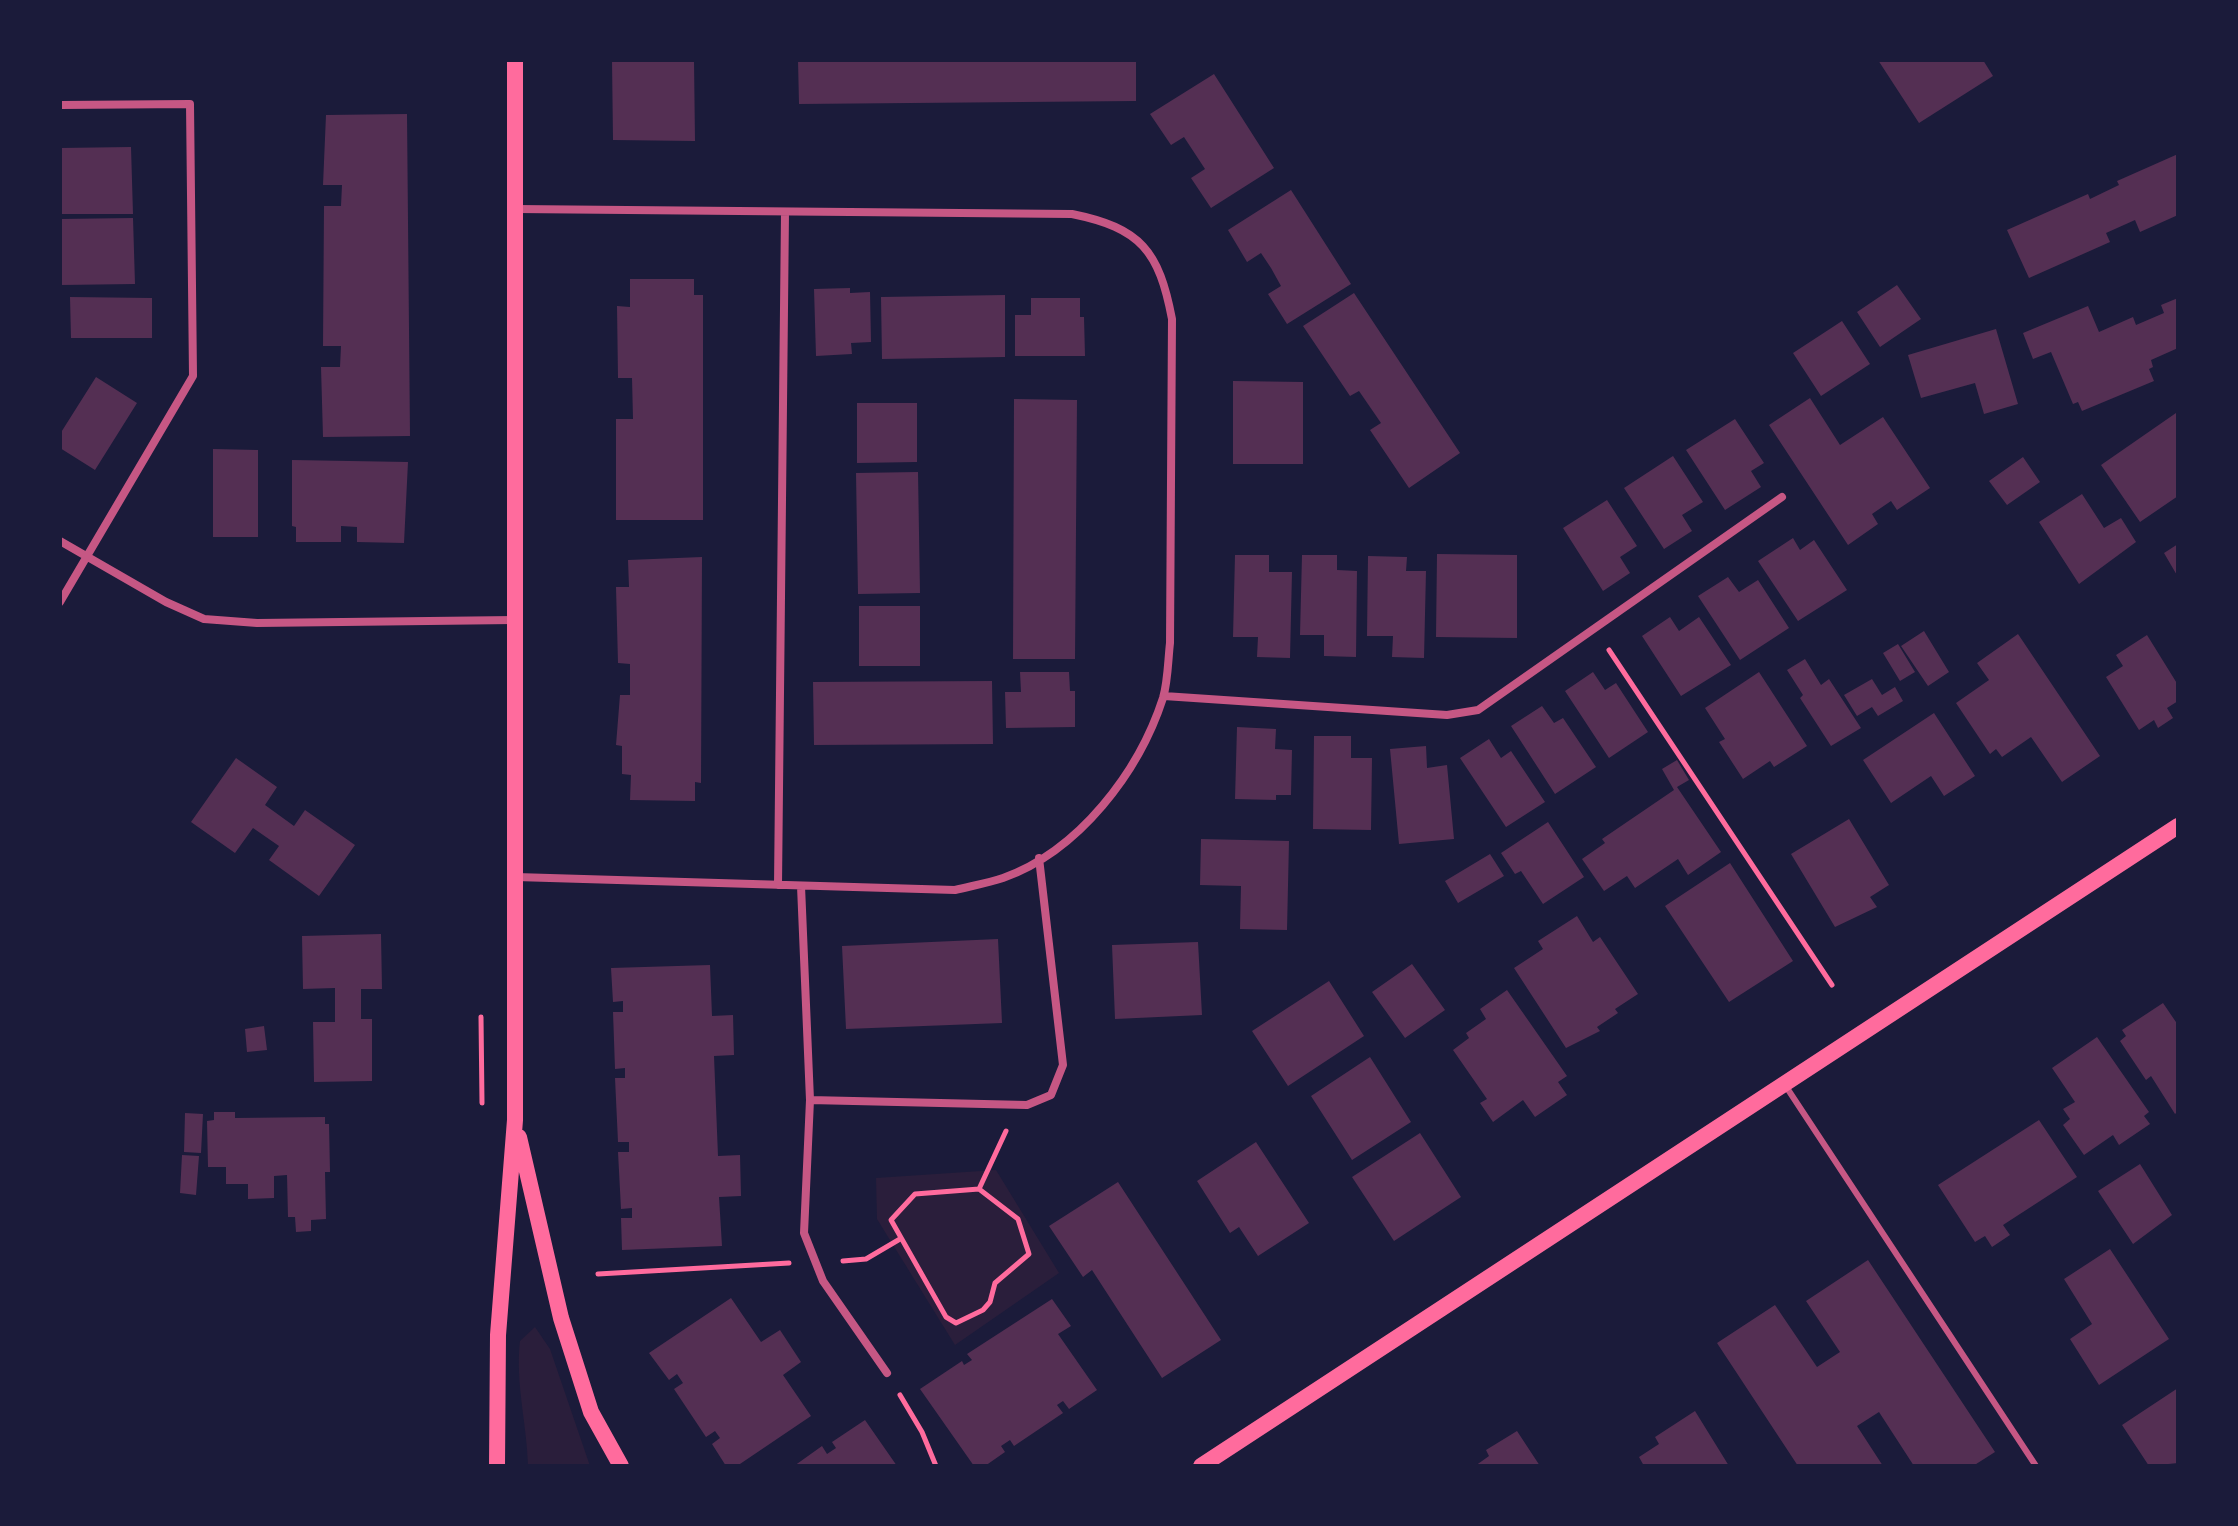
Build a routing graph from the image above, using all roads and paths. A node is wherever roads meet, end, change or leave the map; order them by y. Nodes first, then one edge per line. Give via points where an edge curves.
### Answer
1 (515, 60) edge
2 (60, 105) edge
3 (515, 209) junction
4 (785, 212) junction
5 (1782, 497) dead end
6 (60, 541) edge
7 (87, 559) junction
8 (60, 602) edge
9 (514, 620) junction
10 (1596, 629) junction
11 (1164, 696) junction
12 (2178, 826) edge
13 (1039, 858) junction
14 (516, 877) junction
15 (778, 885) junction
16 (801, 886) junction
17 (1832, 985) dead end
18 (1783, 1083) junction
19 (810, 1100) junction
20 (1018, 1105) junction
21 (515, 1120) junction
22 (979, 1189) junction
23 (900, 1239) junction
24 (815, 1261) junction
25 (598, 1274) dead end
26 (887, 1373) joint
27 (497, 1466) edge
28 (621, 1466) edge
29 (936, 1466) edge
30 (1201, 1466) edge
31 (2036, 1466) edge

1 - 3 main road
2 - 7 street via 190,104 193,376
3 - 4 street
3 - 9 main road
4 - 11 street via 1072,214 1110,221 1139,240 1164,276 1172,319 1170,643
4 - 15 street
5 - 10 street
6 - 7 street
7 - 8 street
7 - 9 street via 204,619
9 - 14 main road
10 - 11 street via 1493,702 1447,715
10 - 17 path
11 - 13 street via 1136,760 1117,786 1068,839
12 - 18 main road
13 - 16 street via 1005,877 955,890
13 - 20 street via 1063,1065 1051,1095
14 - 15 street
14 - 21 main road
15 - 16 street
16 - 19 street
18 - 30 main road
18 - 31 lane
19 - 20 street
19 - 24 street via 804,1233
20 - 22 path
21 - 27 main road via 498,1335
21 - 28 main road via 561,1318 591,1412
22 - 23 path via 915,1194 891,1220
22 - 23 path via 1018,1219 1029,1254 995,1283 990,1302 974,1317 956,1323 946,1317
23 - 24 path via 866,1259
24 - 25 path
24 - 26 street via 823,1281
26 - 29 path

